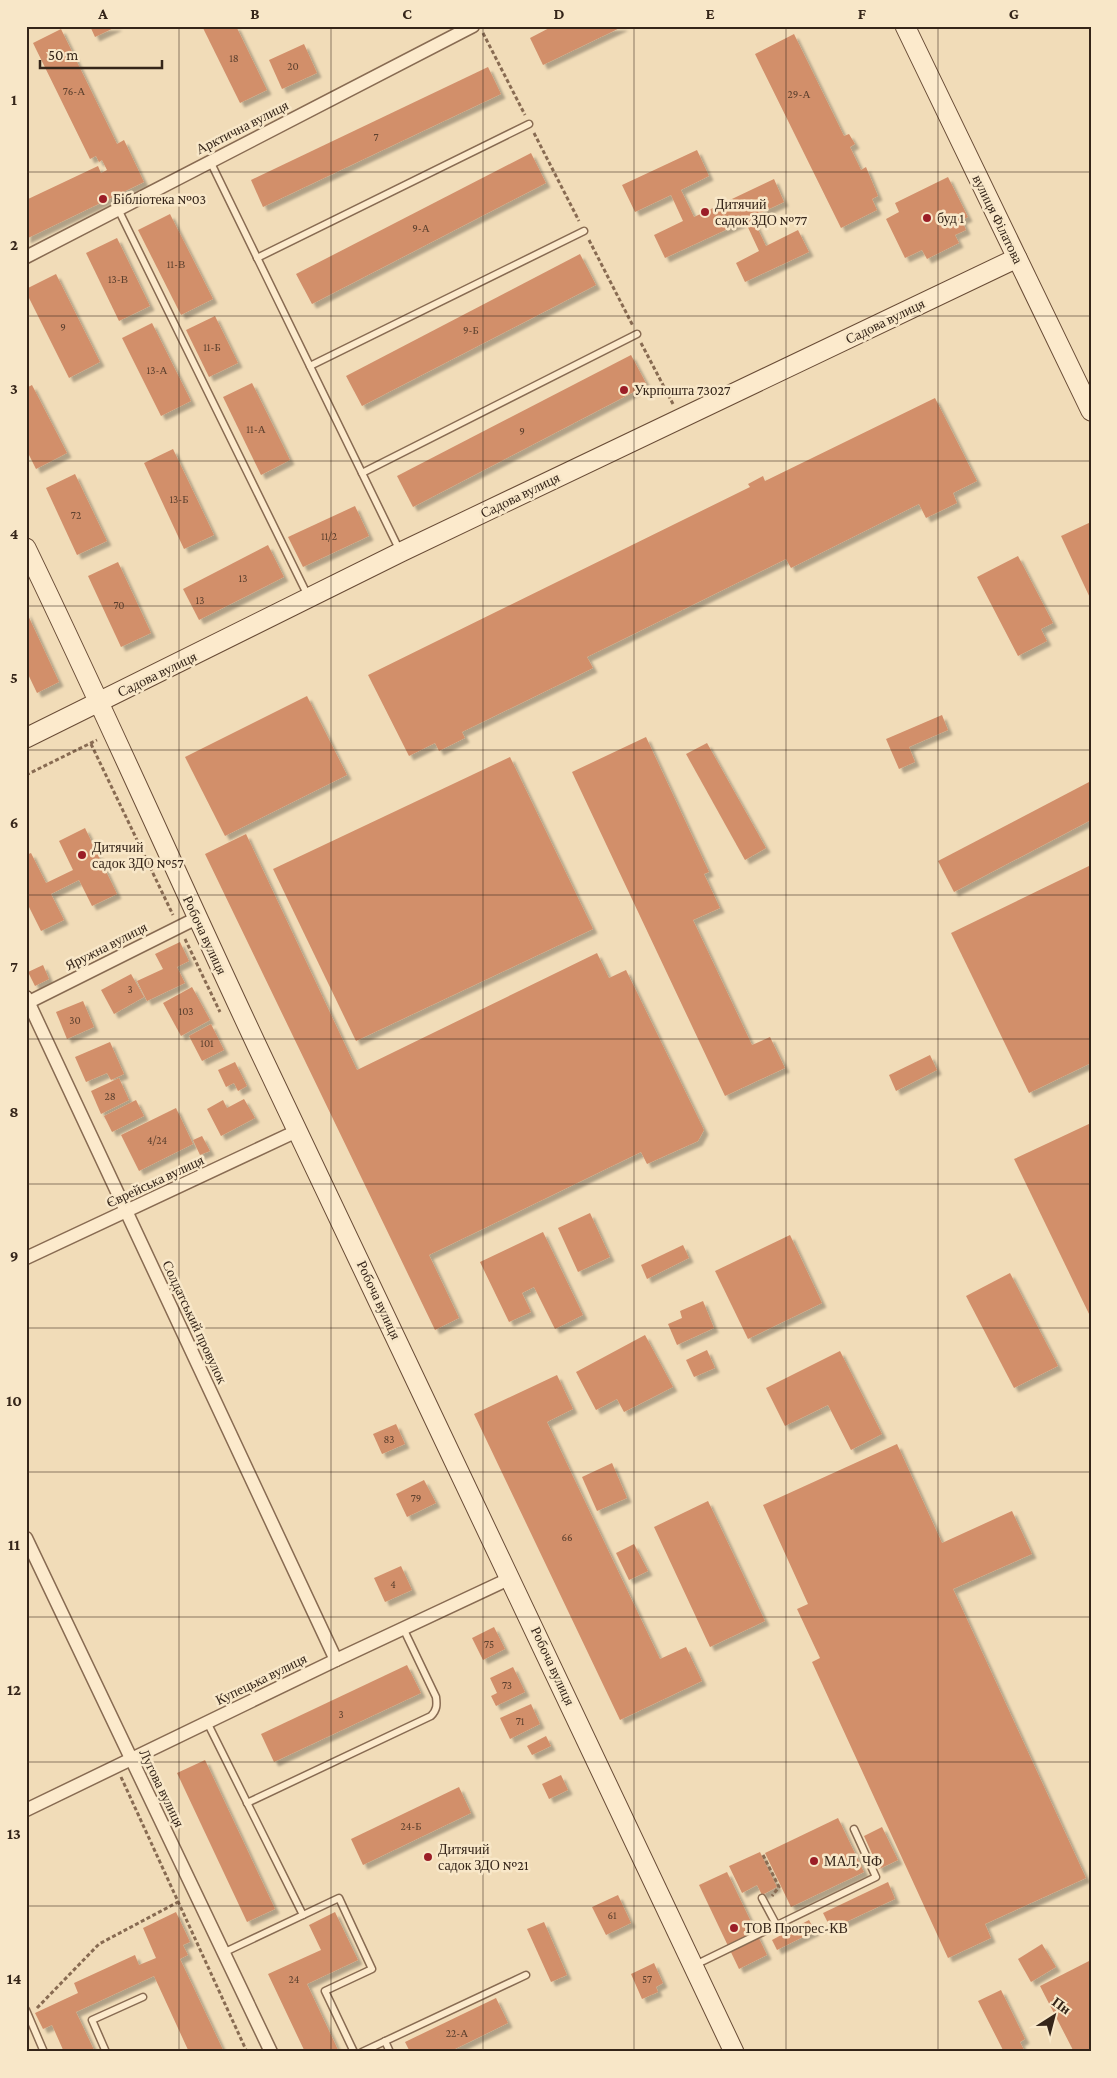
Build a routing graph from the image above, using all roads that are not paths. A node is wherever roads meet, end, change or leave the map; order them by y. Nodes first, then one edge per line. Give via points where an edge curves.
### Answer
1 (473, 26) edge
2 (905, 26) edge
3 (529, 124) dead end
4 (210, 161) junction
5 (118, 209) junction
6 (584, 231) dead end
7 (26, 257) edge
8 (257, 258) junction
9 (1017, 258) junction
10 (636, 334) dead end
11 (310, 366) junction
12 (1091, 411) edge
13 (362, 472) junction
14 (401, 552) junction
15 (29, 559) edge
16 (309, 599) junction
17 (99, 702) junction
18 (26, 738) edge
19 (197, 918) junction
20 (27, 999) edge
21 (297, 1131) junction
22 (126, 1210) junction
23 (26, 1258) edge
24 (27, 1543) edge
25 (511, 1578) junction
26 (403, 1628) junction
27 (336, 1660) junction
28 (206, 1722) junction
29 (132, 1760) junction
30 (247, 1803) junction
31 (26, 1810) edge
32 (854, 1828) dead end
33 (764, 1901) road end
34 (303, 1915) junction
35 (776, 1926) junction
36 (225, 1952) junction
37 (694, 1966) junction
38 (526, 1975) dead end
39 (143, 1997) dead end
40 (28, 2013) edge
41 (385, 2041) junction
42 (44, 2052) edge
43 (106, 2052) edge
44 (271, 2052) edge
45 (354, 2052) edge
46 (362, 2052) edge
47 (390, 2052) edge
48 (734, 2052) edge

1 - 4 street, Арктична вулиця
2 - 9 street, вулиця Філатова
3 - 8 lane
4 - 5 street, Арктична вулиця
4 - 8 lane
5 - 7 street, Арктична вулиця
5 - 16 lane
6 - 11 lane
8 - 11 lane
9 - 12 street, вулиця Філатова
9 - 14 street, Садова вулиця
10 - 13 lane
11 - 13 lane
13 - 14 lane
14 - 16 street, Садова вулиця
15 - 17 street, Робоча вулиця
16 - 17 street, Садова вулиця
17 - 18 street, Садова вулиця
17 - 19 street, Робоча вулиця
19 - 20 street, Яружна вулиця
19 - 21 street, Робоча вулиця
20 - 22 street, Солдатський провулок
21 - 22 street, Єврейська вулиця
21 - 25 street, Робоча вулиця
22 - 23 street, Єврейська вулиця
22 - 27 street, Солдатський провулок
24 - 29 street, Лугова вулиця
25 - 26 street, Купецька вулиця
25 - 37 street, Робоча вулиця
26 - 27 street, Купецька вулиця
26 - 30 lane via 436,1697 435,1712
27 - 28 street, Купецька вулиця
28 - 29 street, Купецька вулиця
28 - 30 lane
29 - 31 street, Купецька вулиця
29 - 36 street, Лугова вулиця
30 - 34 lane
32 - 35 lane via 876,1877
33 - 35 lane
34 - 36 lane
34 - 45 lane via 339,1898 372,1969 325,1991
35 - 37 lane
36 - 44 street, Лугова вулиця
37 - 48 street, Робоча вулиця
38 - 41 lane
39 - 43 lane via 92,2020
40 - 42 lane
41 - 46 lane
41 - 47 lane

